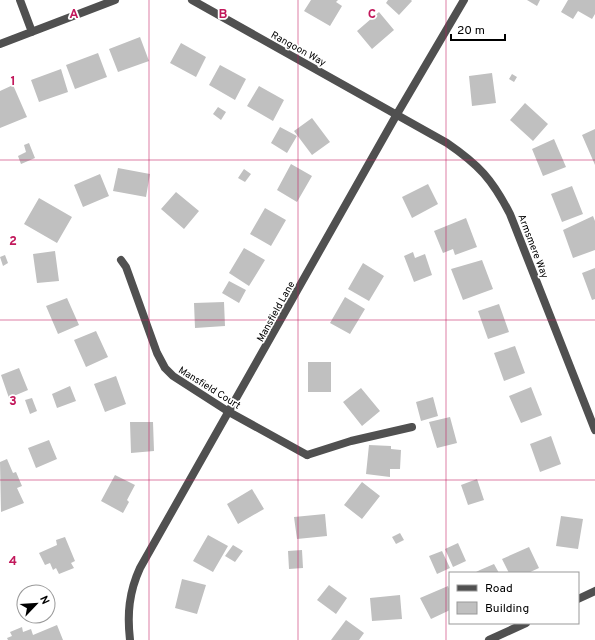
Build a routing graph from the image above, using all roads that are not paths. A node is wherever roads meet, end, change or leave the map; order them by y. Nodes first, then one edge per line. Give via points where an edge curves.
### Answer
1 (20, 0) edge
2 (115, 0) edge
3 (192, 0) edge
4 (464, 0) edge
5 (32, 32) junction
6 (0, 44) edge
7 (397, 114) junction
8 (120, 260) dead end
9 (229, 412) junction
10 (412, 427) dead end
11 (595, 430) edge
12 (595, 591) edge
13 (579, 599) edge
14 (524, 624) edge
15 (130, 640) edge
16 (489, 640) edge

1 - 5 street
2 - 5 street
3 - 7 street, Rangoon Way
4 - 7 street, Mansfield Lane
5 - 6 street
7 - 9 street, Mansfield Lane
7 - 11 street, Armsmere Way via 472,160 498,190 510,214
8 - 9 street, Mansfield Court via 126,267 165,368 179,381
9 - 10 street, Mansfield Court via 307,455 351,441
9 - 15 street, Mansfield Lane via 135,580 128,613
12 - 13 street
14 - 16 street

